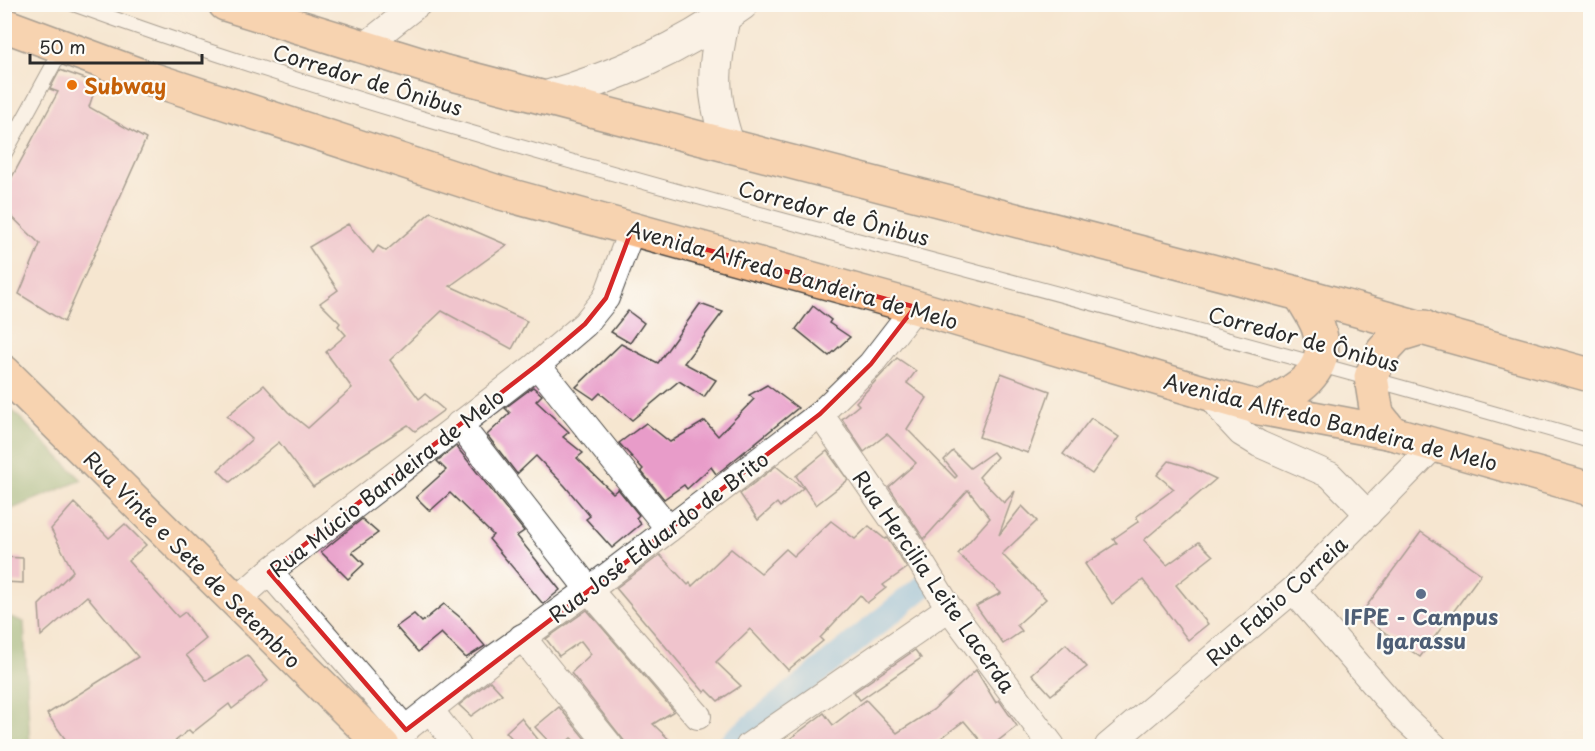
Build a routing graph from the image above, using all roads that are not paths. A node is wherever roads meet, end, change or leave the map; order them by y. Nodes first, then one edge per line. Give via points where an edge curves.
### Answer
1 (73, 4) edge
2 (225, 4) edge
3 (418, 4) edge
4 (733, 11) edge
5 (6, 29) edge
6 (63, 47) junction
7 (362, 48) junction
8 (543, 98) junction
9 (729, 147) junction
10 (4, 155) edge
11 (632, 229) junction
12 (1300, 294) junction
13 (915, 307) junction
14 (1424, 327) junction
15 (1318, 363) junction
16 (537, 365) junction
17 (4, 372) edge
18 (1590, 375) edge
19 (1371, 377) junction
20 (1210, 394) junction
21 (1260, 408) junction
22 (820, 414) junction
23 (459, 424) junction
24 (1392, 433) junction
25 (1590, 441) edge
26 (1435, 445) junction
27 (1590, 489) edge
28 (1368, 514) junction
29 (669, 529) junction
30 (269, 572) junction
31 (590, 590) junction
32 (1293, 590) junction
33 (236, 601) junction
34 (950, 608) junction
35 (522, 637) junction
36 (430, 711) junction
37 (698, 716) dead end
38 (1134, 738) edge
39 (391, 741) edge
40 (458, 747) edge
41 (610, 747) edge
42 (749, 747) edge
43 (1052, 747) edge
44 (1108, 747) edge
45 (1434, 747) edge

1 - 15 lane, Corredor de Ônibus via 178,42 431,122
2 - 7 main road
3 - 7 street
4 - 8 street via 632,69
4 - 9 street via 716,58 713,87
5 - 6 main road, Avenida Alfredo Bandeira de Melo
6 - 10 lane
6 - 11 main road, Avenida Alfredo Bandeira de Melo via 427,170
7 - 8 main road
8 - 9 main road
9 - 12 main road
11 - 13 main road, Avenida Alfredo Bandeira de Melo
11 - 16 street, Rua Múcio Bandeira de Melo via 606,297 585,324
12 - 14 main road
12 - 15 main road via 1318,327
13 - 20 main road, Avenida Alfredo Bandeira de Melo
13 - 22 street, Rua José Eduardo de Brito via 871,364
14 - 18 main road
14 - 19 main road via 1398,334 1383,351
15 - 19 lane, Corredor de Ônibus
15 - 21 main road via 1291,394
16 - 23 street, Rua Múcio Bandeira de Melo
16 - 29 street
17 - 33 main road, Rua Vinte e Sete de Setembro
19 - 24 main road via 1377,414
19 - 25 lane, Corredor de Ônibus
20 - 21 main road, Avenida Alfredo Bandeira de Melo
20 - 28 street via 1241,433 1330,475
21 - 24 main road, Avenida Alfredo Bandeira de Melo
22 - 29 street, Rua José Eduardo de Brito
22 - 34 street, Rua Hercilia Leite Lacerda
23 - 30 street, Rua Múcio Bandeira de Melo
23 - 31 street
24 - 26 main road, Avenida Alfredo Bandeira de Melo
26 - 27 main road, Avenida Alfredo Bandeira de Melo
26 - 28 street, Rua Fabio Correia
28 - 32 street, Rua Fabio Correia
29 - 31 street, Rua José Eduardo de Brito
30 - 33 street, Rua Múcio Bandeira de Melo
30 - 39 street
31 - 35 street, Rua José Eduardo de Brito
31 - 37 street
32 - 38 street, Rua Fabio Correia
32 - 45 street
33 - 39 main road, Rua Vinte e Sete de Setembro
34 - 42 street
34 - 43 street, Rua Hercilia Leite Lacerda
35 - 36 street, Rua José Eduardo de Brito
35 - 41 street
36 - 39 street, Rua José Eduardo de Brito
36 - 40 street
38 - 44 street, Rua Fabio Correia

